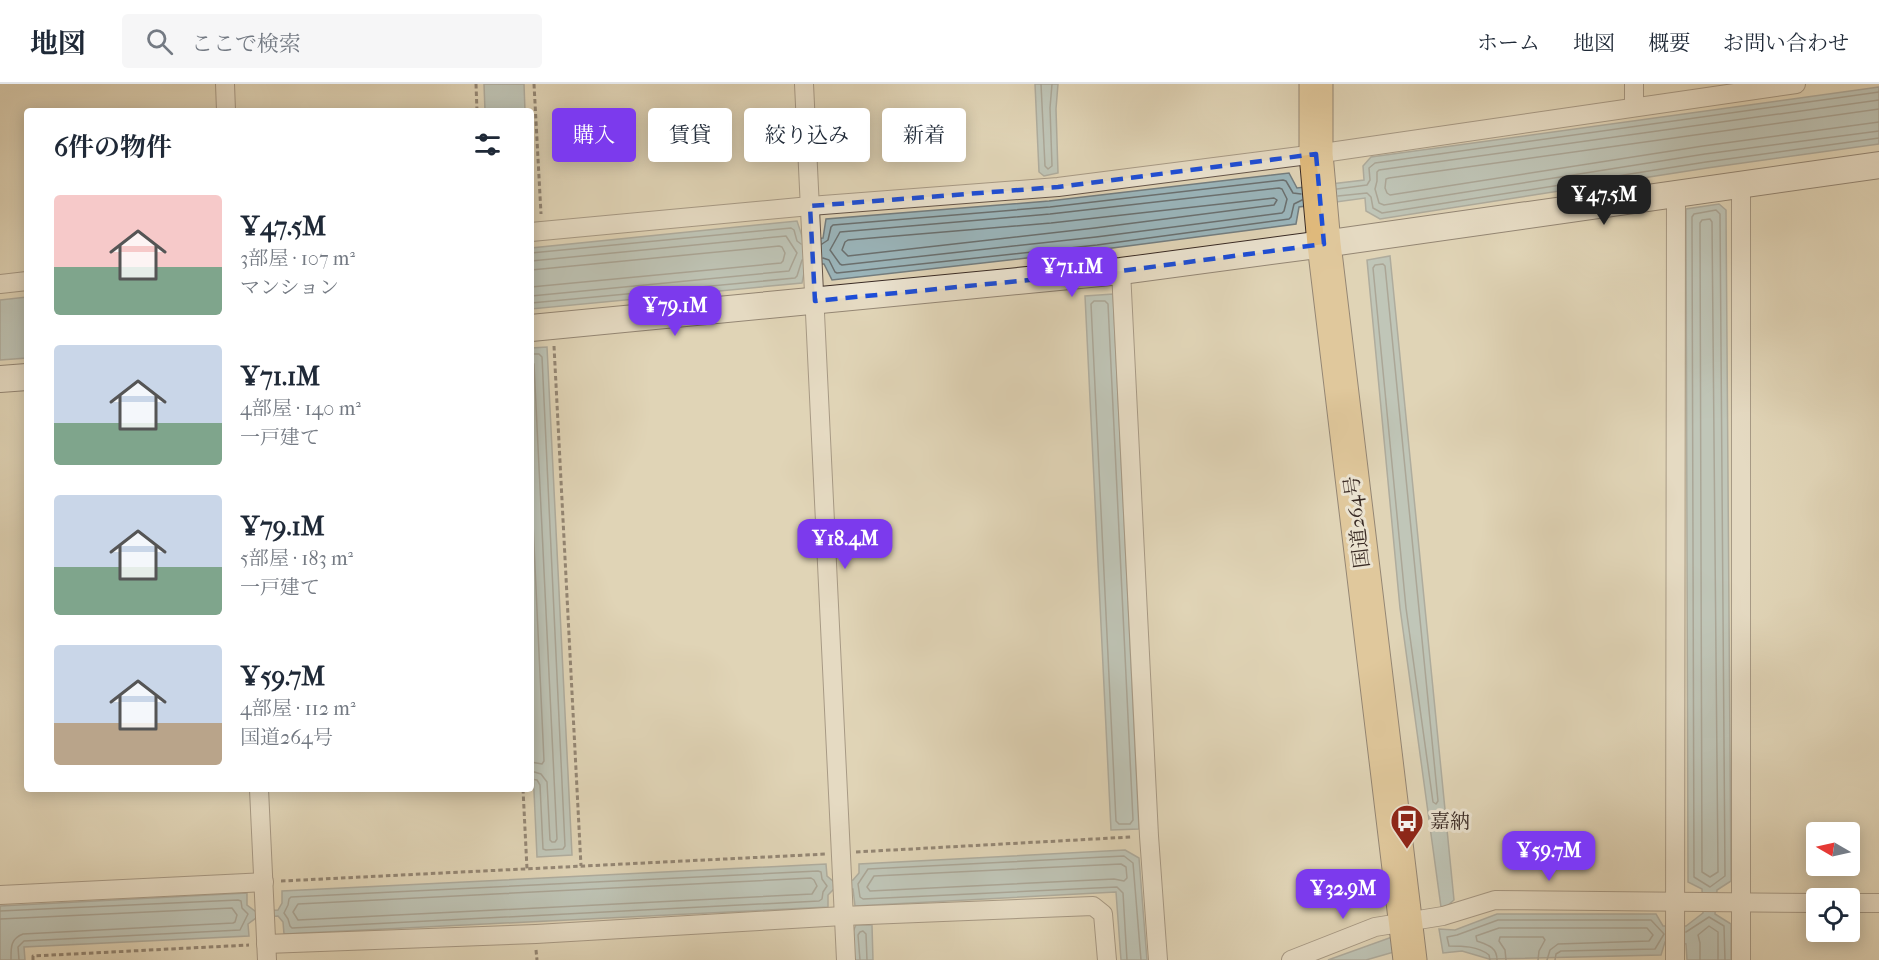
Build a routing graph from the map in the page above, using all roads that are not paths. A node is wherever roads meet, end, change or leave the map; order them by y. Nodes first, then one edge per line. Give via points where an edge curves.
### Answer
1 (225, 84) edge
2 (804, 84) edge
3 (1316, 84) edge
4 (1634, 84) edge
5 (1796, 84) edge
6 (1634, 107) junction
7 (226, 108) edge
8 (1879, 165) edge
9 (1317, 167) junction
10 (1741, 185) junction
11 (1676, 194) junction
12 (810, 206) junction
13 (537, 232) edge
14 (1324, 244) junction
15 (1121, 271) junction
16 (24, 281) edge
17 (0, 284) edge
18 (815, 302) junction
19 (542, 333) edge
20 (24, 377) edge
21 (0, 380) edge
22 (259, 792) edge
23 (264, 882) junction
24 (0, 895) edge
25 (1675, 902) junction
26 (1742, 902) junction
27 (1806, 903) edge
28 (1860, 903) edge
29 (1879, 903) edge
30 (843, 916) junction
31 (1405, 923) junction
32 (266, 952) edge
33 (1675, 953) edge
34 (846, 960) edge
35 (1107, 960) edge
36 (1158, 960) edge
37 (1291, 960) edge
38 (1410, 960) edge
39 (1742, 960) edge

1 - 7 street
2 - 12 street
3 - 9 highway, 国道264号
4 - 6 street
5 - 6 street
6 - 9 street
8 - 10 street
9 - 12 street
9 - 14 highway, 国道264号
10 - 11 street
10 - 26 street
11 - 14 street
11 - 25 street
12 - 13 street
12 - 18 street
14 - 15 street
14 - 31 highway, 国道264号
15 - 18 street
15 - 36 street
16 - 17 street
18 - 19 street
18 - 30 street
20 - 21 street
22 - 23 street
23 - 24 street
23 - 32 street
25 - 26 street
25 - 31 street via 1495,900
25 - 33 street
26 - 27 street
26 - 39 street
28 - 29 street
30 - 32 street
30 - 34 street
30 - 35 street via 1093,906 1103,914
31 - 37 street via 1375,927
31 - 38 highway, 国道264号

